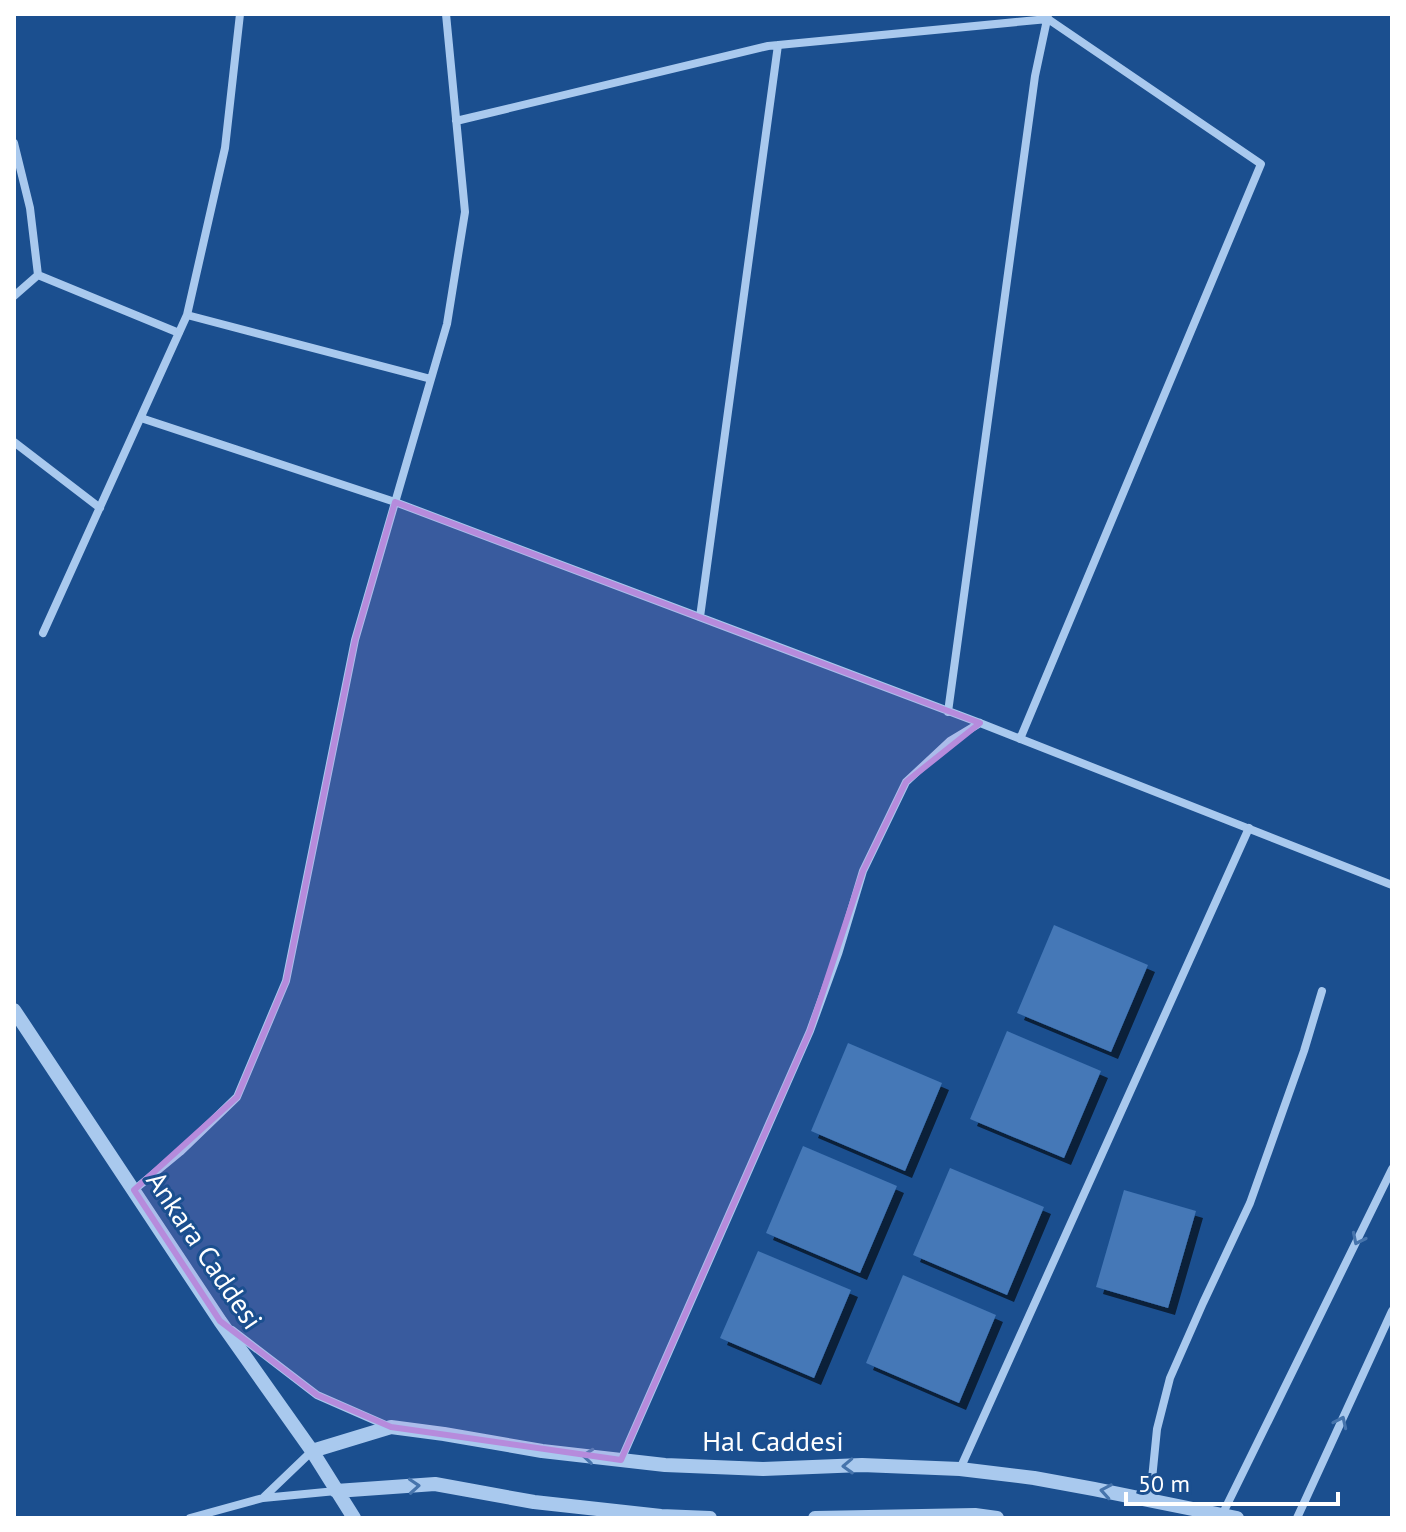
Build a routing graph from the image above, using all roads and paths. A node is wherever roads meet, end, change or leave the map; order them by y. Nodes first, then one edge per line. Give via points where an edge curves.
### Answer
1 (240, 14) edge
2 (446, 14) edge
3 (1048, 17) edge
4 (778, 45) junction
5 (456, 121) junction
6 (14, 143) edge
7 (38, 275) junction
8 (14, 296) edge
9 (187, 315) junction
10 (179, 333) junction
11 (431, 379) junction
12 (141, 418) junction
13 (14, 442) edge
14 (395, 502) junction
15 (100, 508) junction
16 (700, 617) junction
17 (43, 633) dead end
18 (948, 712) junction
19 (980, 723) junction
20 (1020, 739) junction
21 (1249, 828) junction
22 (1392, 885) edge
23 (1322, 991) dead end
24 (14, 1010) edge
25 (1392, 1169) edge
26 (134, 1190) junction
27 (1392, 1311) edge
28 (220, 1321) junction
29 (391, 1427) junction
30 (312, 1451) junction
31 (621, 1460) junction
32 (960, 1469) junction
33 (336, 1491) junction
34 (263, 1498) junction
35 (1150, 1499) junction
36 (1230, 1516) edge
37 (190, 1518) edge
38 (354, 1518) edge
39 (710, 1518) edge
40 (815, 1518) edge
41 (997, 1518) edge
42 (1297, 1518) edge

1 - 9 street via 225,148
2 - 5 street
3 - 4 street
3 - 18 street via 1035,76
3 - 20 street via 1261,164
4 - 5 street
4 - 16 street
5 - 11 street via 465,212 447,324
6 - 7 street via 30,208
7 - 8 street
7 - 10 street
9 - 10 street
9 - 11 street
10 - 12 street
11 - 14 street
12 - 14 street
12 - 15 street
13 - 15 street
14 - 16 street
14 - 26 street via 355,640 286,981 237,1097
15 - 17 street
16 - 18 street
18 - 19 street
19 - 20 street
19 - 31 street via 950,741 906,782 893,807 863,871 810,1031
20 - 21 street
21 - 22 street
21 - 32 street
23 - 35 street via 1250,1203 1170,1378 1157,1429
24 - 26 street, Ankara Caddesi
25 -> 36 street
26 - 28 street, Ankara Caddesi
42 -> 27 street
28 - 29 street via 317,1395
28 - 30 street, Ankara Caddesi
29 - 30 street, Hal Caddesi
31 -> 29 street, Hal Caddesi
30 - 33 street, Ankara Caddesi
30 - 34 street
32 -> 31 street, Hal Caddesi via 763,1469
35 -> 32 street, Hal Caddesi
33 - 34 street
33 - 38 street, Ankara Caddesi
33 -> 39 street via 435,1484 534,1502
34 - 37 street
35 - 36 street, Hal Caddesi
40 - 41 street

